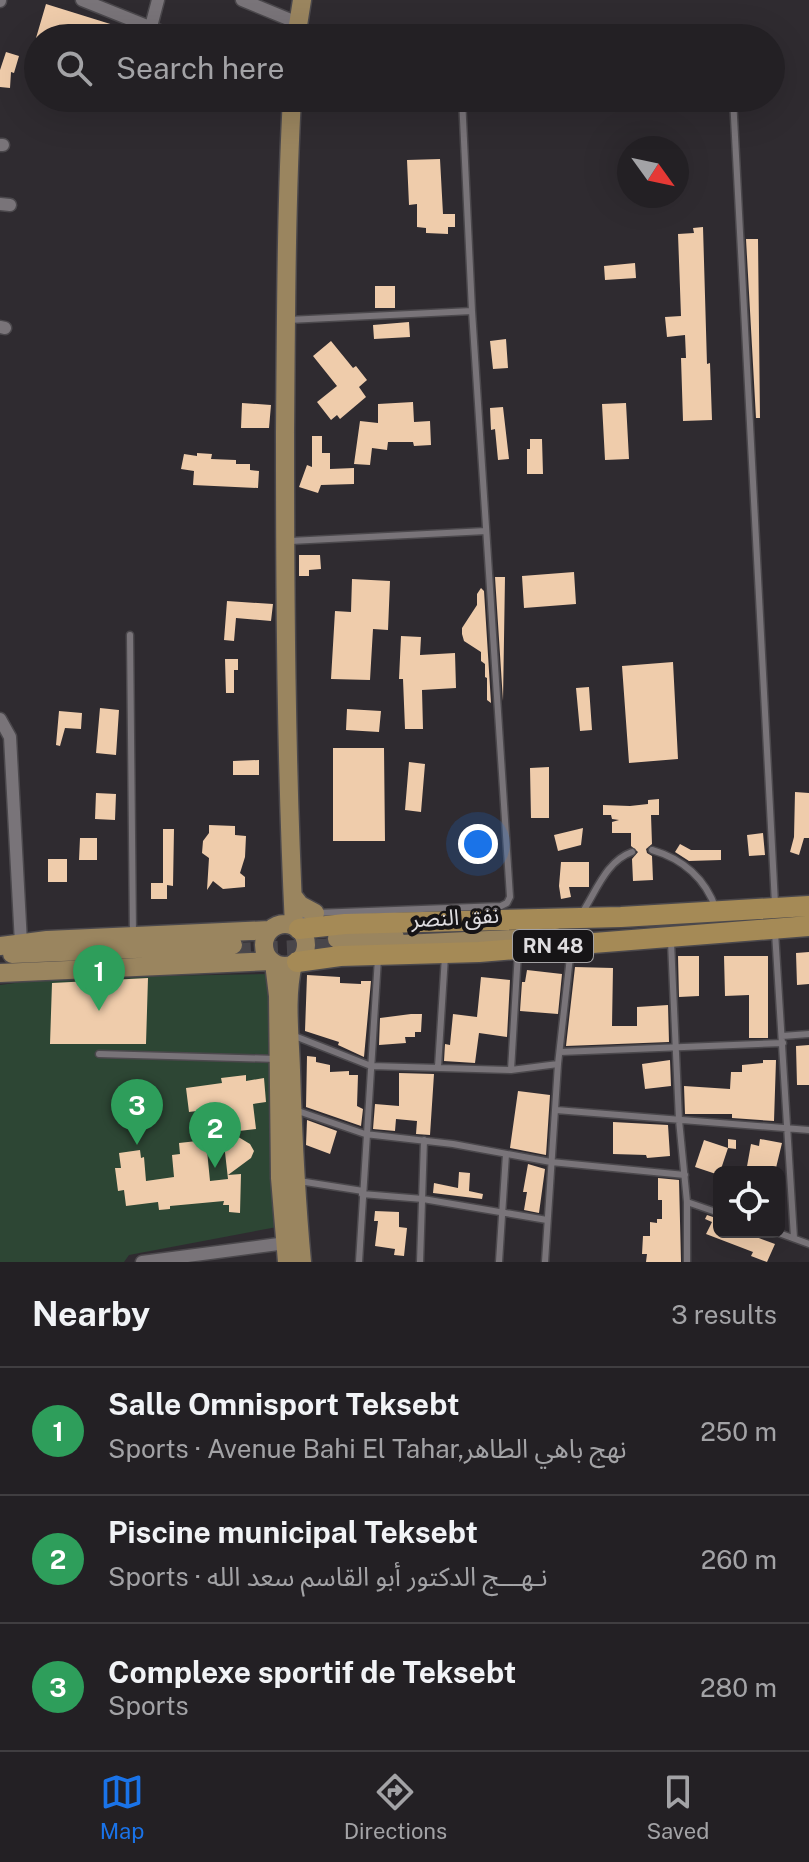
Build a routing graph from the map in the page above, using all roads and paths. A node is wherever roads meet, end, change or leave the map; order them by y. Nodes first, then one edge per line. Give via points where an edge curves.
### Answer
1 (82, 0) edge
2 (158, 0) edge
3 (242, 0) edge
4 (302, 0) edge
5 (131, 24) edge
6 (151, 24) edge
7 (286, 24) edge
8 (298, 24) edge
9 (292, 112) edge
10 (463, 112) edge
11 (734, 112) edge
12 (472, 311) junction
13 (286, 320) junction
14 (486, 531) junction
15 (285, 541) junction
16 (130, 635) dead end
17 (0, 719) edge
18 (5, 793) edge
19 (288, 807) junction
20 (652, 850) dead end
21 (632, 852) dead end
22 (293, 896) junction
23 (809, 906) edge
24 (315, 913) junction
25 (579, 917) junction
26 (621, 917) junction
27 (775, 918) junction
28 (720, 922) junction
29 (809, 926) edge
30 (287, 927) junction
31 (133, 935) junction
32 (671, 935) junction
33 (622, 940) junction
34 (21, 943) junction
35 (571, 945) junction
36 (0, 946) edge
37 (518, 949) junction
38 (445, 953) junction
39 (0, 954) edge
40 (378, 955) junction
41 (272, 962) junction
42 (0, 963) edge
43 (295, 963) junction
44 (0, 973) edge
45 (290, 1034) junction
46 (809, 1034) edge
47 (783, 1039) junction
48 (676, 1048) junction
49 (560, 1052) junction
50 (99, 1054) dead end
51 (277, 1059) junction
52 (558, 1064) junction
53 (371, 1066) junction
54 (438, 1067) junction
55 (511, 1070) junction
56 (292, 1109) junction
57 (556, 1110) junction
58 (679, 1120) junction
59 (787, 1128) junction
60 (809, 1130) edge
61 (365, 1134) junction
62 (424, 1140) junction
63 (506, 1154) junction
64 (551, 1162) junction
65 (685, 1175) junction
66 (295, 1180) junction
67 (362, 1192) junction
68 (423, 1199) junction
69 (687, 1202) junction
70 (500, 1210) junction
71 (713, 1211) edge
72 (547, 1220) junction
73 (785, 1235) edge
74 (794, 1238) junction
75 (809, 1244) edge
76 (286, 1253) edge
77 (142, 1262) edge
78 (302, 1262) edge
79 (359, 1262) edge
80 (420, 1262) edge
81 (499, 1262) edge
82 (545, 1262) edge
83 (687, 1262) edge

1 - 5 street
2 - 6 street
3 - 7 street
4 - 8 main road
9 - 13 main road
10 - 12 lane
11 - 27 lane
12 - 13 lane
12 - 14 lane
13 - 15 main road
14 - 15 lane
14 - 24 lane via 509,900 501,906
15 - 19 main road
16 - 31 lane
17 - 18 street via 10,737
18 - 34 street
19 - 22 main road
19 - 30 main road
20 - 28 lane via 693,872 708,891
21 - 25 lane via 609,870
22 - 24 main road
22 - 30 main road
23 - 27 highway, RN 48
24 - 30 lane
25 - 26 highway, RN 48
25 - 30 highway, RN 48
26 - 28 highway, RN 48
26 - 33 main road, نفق النصر via 543,929 338,943 601,935
27 - 28 highway, RN 48
27 - 29 highway, RN 48
27 - 47 lane
28 - 32 highway, RN 48
30 - 31 main road, RN 48
30 - 41 main road via 264,942
30 - 43 main road via 306,943
31 - 34 main road, RN 48
32 - 33 highway, RN 48
32 - 48 lane
33 - 35 highway, RN 48
34 - 36 main road, RN 48
35 - 37 highway, RN 48
35 - 49 lane
37 - 38 highway, RN 48
37 - 55 lane
38 - 40 highway, RN 48
38 - 54 lane
39 - 42 main road via 233,948
40 - 43 highway, RN 48
40 - 53 lane
41 - 43 main road
41 - 44 main road
41 - 51 main road via 278,996
43 - 45 main road via 289,989
45 - 53 lane
45 - 56 main road
46 - 47 lane
47 - 48 lane
47 - 59 lane
48 - 49 lane
48 - 58 lane
49 - 52 lane
50 - 51 lane
51 - 76 main road
52 - 55 lane
52 - 57 lane
53 - 54 lane
53 - 61 lane
54 - 55 lane
56 - 61 lane
56 - 66 main road
57 - 58 lane
57 - 64 lane
58 - 59 lane
58 - 65 lane
59 - 60 lane
59 - 74 lane
61 - 62 lane
61 - 67 lane
62 - 63 lane
62 - 68 lane
63 - 64 lane
63 - 70 lane
64 - 65 lane
64 - 72 lane
65 - 69 lane
66 - 67 lane
66 - 78 main road
67 - 68 lane
67 - 79 lane
68 - 70 lane
68 - 80 lane
69 - 71 lane
69 - 83 lane
70 - 72 lane
70 - 81 lane
72 - 82 lane
73 - 74 lane
74 - 75 lane
76 - 77 street

